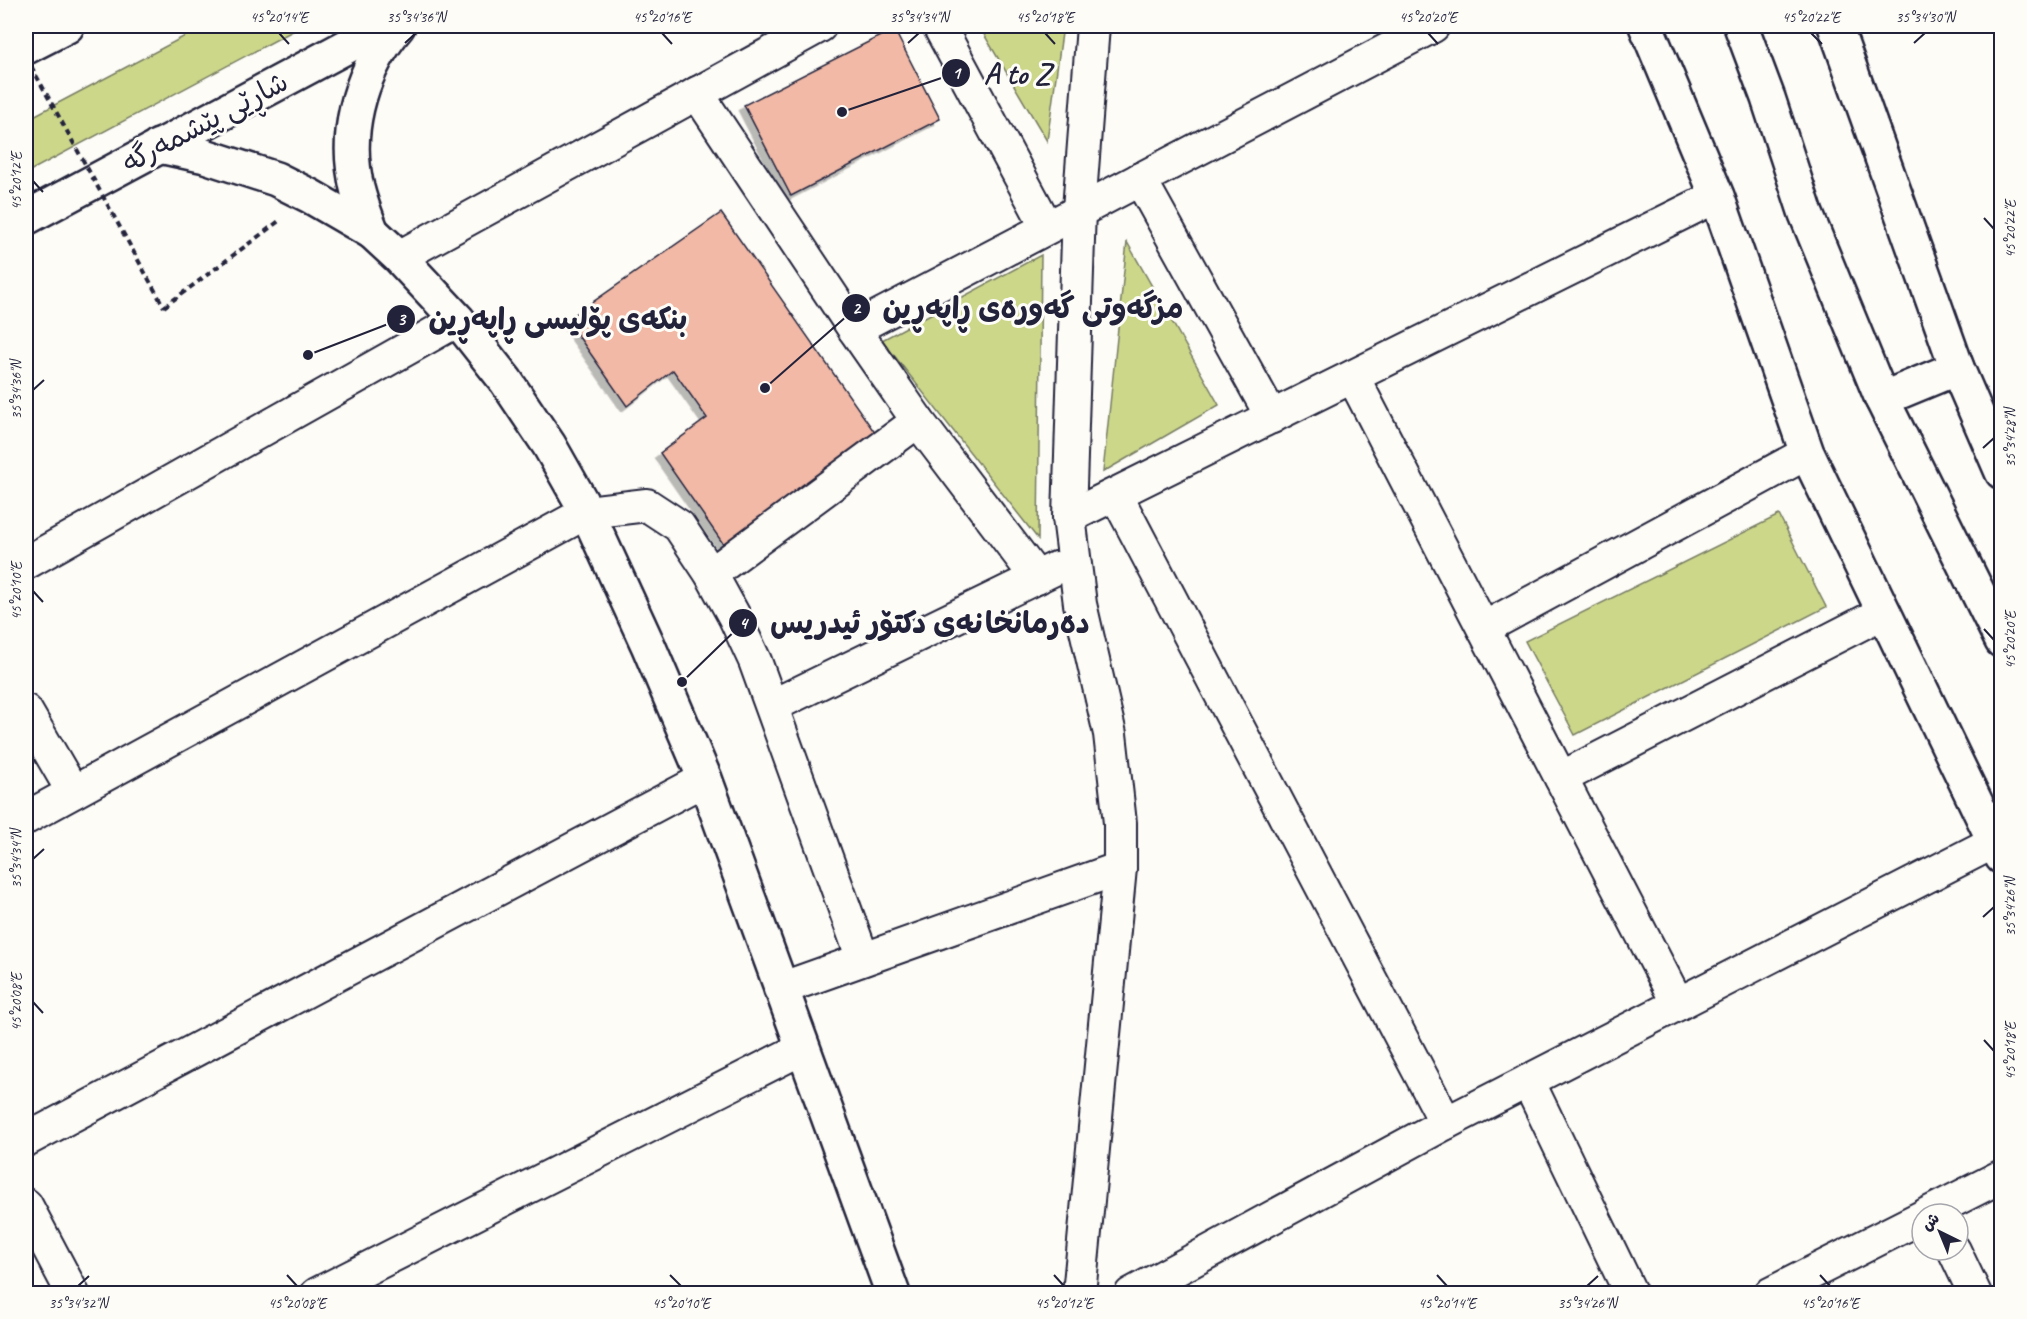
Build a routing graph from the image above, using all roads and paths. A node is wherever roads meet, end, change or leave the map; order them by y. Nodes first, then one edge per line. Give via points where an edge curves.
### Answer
1 (67, 26) edge
2 (385, 26) edge
3 (398, 26) edge
4 (820, 26) edge
5 (939, 26) edge
6 (1093, 26) edge
7 (1433, 26) edge
8 (1646, 26) edge
9 (1741, 26) edge
10 (1835, 26) edge
11 (26, 47) edge
12 (26, 57) edge
13 (697, 93) junction
14 (159, 146) junction
15 (1140, 179) junction
16 (1718, 196) junction
17 (1079, 209) junction
18 (26, 218) edge
19 (277, 223) dead end
20 (1047, 227) junction
21 (372, 232) junction
22 (399, 257) junction
23 (458, 320) junction
24 (854, 329) junction
25 (1957, 368) junction
26 (1353, 377) junction
27 (1882, 399) junction
28 (1272, 417) junction
29 (918, 421) junction
30 (1807, 453) junction
31 (2001, 472) edge
32 (1116, 495) junction
33 (587, 512) junction
34 (1069, 517) junction
35 (1073, 560) junction
36 (26, 563) edge
37 (711, 574) junction
38 (1037, 578) junction
39 (1884, 612) junction
40 (1484, 628) junction
41 (2001, 641) edge
42 (772, 706) junction
43 (26, 711) edge
44 (1562, 778) junction
45 (705, 779) junction
46 (73, 792) junction
47 (26, 818) edge
48 (1998, 849) edge
49 (1120, 868) junction
50 (863, 959) junction
51 (780, 989) junction
52 (1678, 1004) junction
53 (803, 1048) junction
54 (1528, 1081) junction
55 (1446, 1123) junction
56 (26, 1140) edge
57 (2001, 1176) edge
58 (1952, 1202) edge
59 (26, 1205) edge
60 (1910, 1224) edge
61 (1960, 1262) edge
62 (73, 1293) edge
63 (317, 1293) edge
64 (893, 1293) edge
65 (1079, 1293) edge
66 (1131, 1293) edge
67 (1631, 1293) edge
68 (1770, 1293) edge
69 (1975, 1293) edge

1 - 11 main road
2 - 14 main road, شاڕێی پێشمەرگە
3 - 21 main road via 373,62 354,120 355,177
4 - 13 street
5 - 20 street
6 - 17 street
7 - 15 street
8 - 16 main road
9 - 27 main road via 1806,214
10 - 25 main road
12 - 19 path, bridge via 164,307
13 - 22 street
13 - 24 street
14 - 18 main road, شاڕێی پێشمەرگە
14 - 21 main road via 276,179
15 - 17 street
15 - 28 street
16 - 26 street
16 - 30 main road
17 - 20 street
17 - 34 street
20 - 24 street
21 - 22 main road
22 - 23 main road
23 - 33 main road via 506,381
23 - 36 street
24 - 29 street
25 - 27 main road
25 - 31 main road
26 - 28 street
26 - 40 street
27 - 41 main road
28 - 32 street
29 - 37 street
29 - 38 street
30 - 39 main road
30 - 40 street
32 - 34 street
32 - 55 street
33 - 37 street via 647,505 679,526
33 - 45 main road
33 - 46 street
34 - 35 street
35 - 38 street
35 - 49 street via 1110,734 1120,823
37 - 42 street via 755,661
38 - 42 street
39 - 44 street
39 - 48 main road
40 - 44 street
42 - 50 street
43 - 46 street
44 - 52 street
45 - 51 main road
45 - 56 street
46 - 47 street
48 - 52 street
49 - 50 street
49 - 65 street
50 - 51 street
51 - 53 main road
52 - 54 street
53 - 63 street
53 - 64 main road
54 - 55 street
54 - 67 street
55 - 66 street
57 - 58 street
59 - 62 street
60 - 68 street
61 - 69 street

